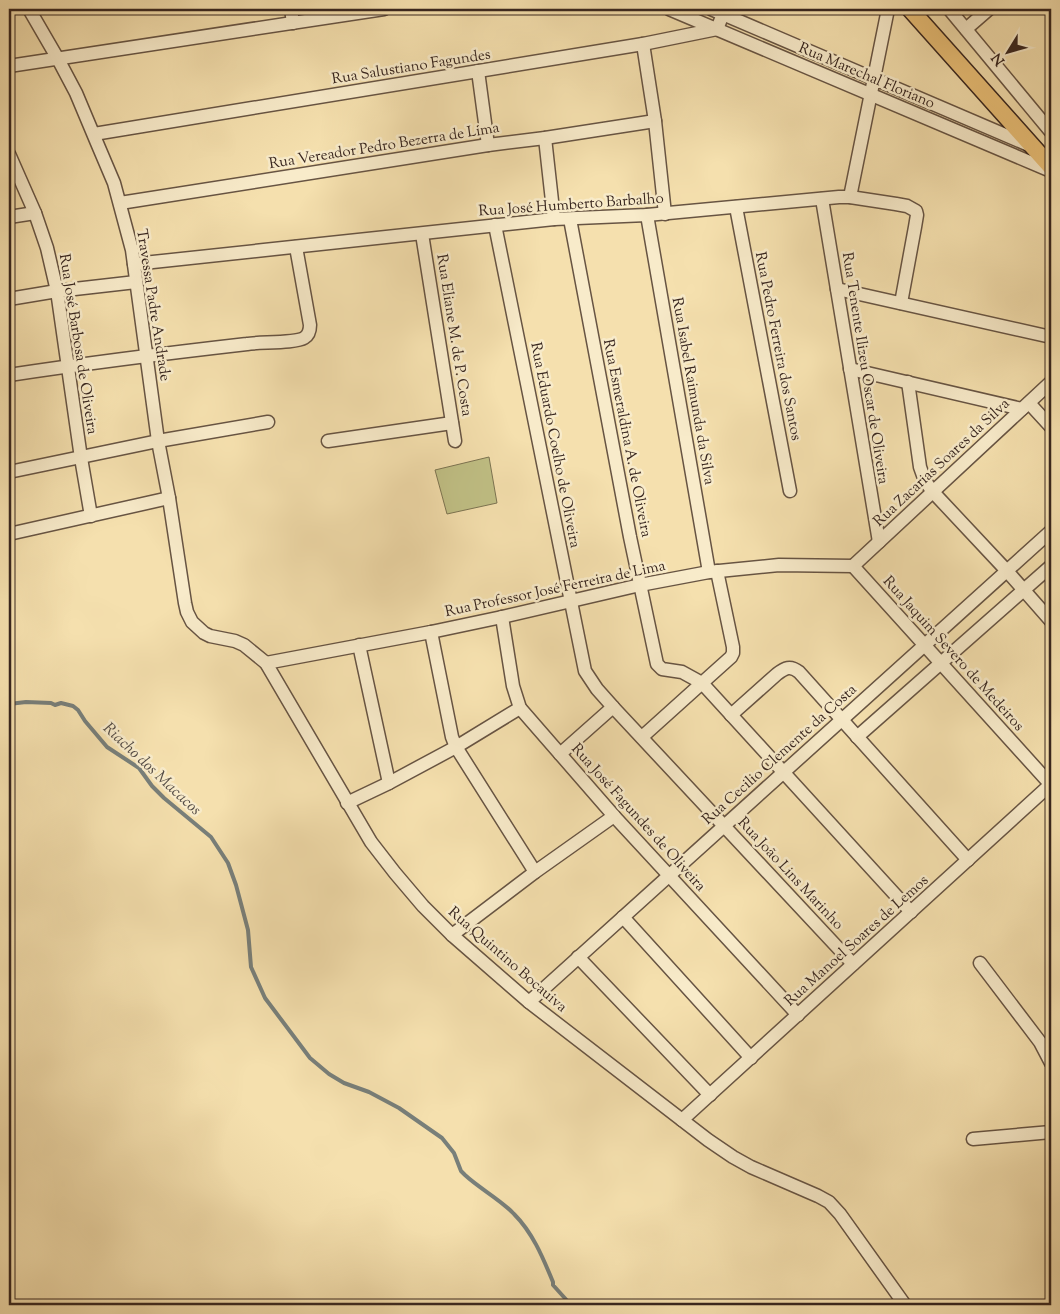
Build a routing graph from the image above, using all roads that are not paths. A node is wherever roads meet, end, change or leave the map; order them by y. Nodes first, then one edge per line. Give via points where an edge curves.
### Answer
1 (29, 9) edge
2 (291, 9) edge
3 (384, 9) edge
4 (669, 9) edge
5 (910, 9) edge
6 (949, 9) edge
7 (988, 9) edge
8 (717, 11) edge
9 (885, 11) edge
10 (293, 23) junction
11 (718, 29) junction
12 (966, 29) junction
13 (643, 44) junction
14 (58, 59) junction
15 (9, 66) edge
16 (478, 71) junction
17 (873, 78) junction
18 (870, 94) junction
19 (655, 121) junction
20 (1051, 132) edge
21 (94, 134) junction
22 (545, 138) junction
23 (488, 145) junction
24 (1033, 147) junction
25 (9, 154) edge
26 (1051, 167) edge
27 (1051, 171) edge
28 (850, 197) junction
29 (822, 199) junction
30 (120, 203) junction
31 (736, 207) junction
32 (35, 212) junction
33 (666, 214) junction
34 (648, 216) junction
35 (9, 217) edge
36 (570, 219) junction
37 (554, 220) junction
38 (495, 225) junction
39 (422, 234) junction
40 (296, 247) junction
41 (134, 264) junction
42 (136, 282) junction
43 (837, 289) junction
44 (57, 291) junction
45 (9, 299) edge
46 (901, 303) junction
47 (1051, 338) edge
48 (146, 356) junction
49 (68, 366) junction
50 (850, 369) junction
51 (9, 374) edge
52 (908, 382) junction
53 (1051, 382) edge
54 (1026, 406) junction
55 (268, 422) dead end
56 (452, 423) junction
57 (1051, 427) edge
58 (158, 441) junction
59 (328, 441) dead end
60 (455, 441) dead end
61 (81, 458) junction
62 (9, 472) edge
63 (790, 491) dead end
64 (933, 492) junction
65 (169, 498) junction
66 (91, 516) junction
67 (1051, 531) edge
68 (9, 534) edge
69 (879, 542) junction
70 (179, 564) joint
71 (853, 566) junction
72 (1051, 566) edge
73 (1007, 571) junction
74 (713, 572) junction
75 (640, 584) junction
76 (1024, 590) junction
77 (571, 600) junction
78 (502, 617) junction
79 (1051, 621) edge
80 (431, 632) junction
81 (359, 645) junction
82 (925, 645) junction
83 (266, 662) junction
84 (941, 663) junction
85 (585, 671) joint
86 (702, 683) junction
87 (613, 707) junction
88 (520, 708) junction
89 (731, 714) junction
90 (842, 719) junction
91 (642, 737) junction
92 (857, 737) junction
93 (456, 747) junction
94 (560, 754) junction
95 (783, 772) junction
96 (389, 783) junction
97 (1051, 785) edge
98 (347, 803) junction
99 (614, 816) junction
100 (724, 826) junction
101 (968, 860) junction
102 (535, 872) junction
103 (669, 875) junction
104 (911, 912) junction
105 (623, 917) junction
106 (452, 935) junction
107 (578, 957) junction
108 (980, 963) dead end
109 (853, 964) junction
110 (529, 1002) junction
111 (798, 1015) junction
112 (751, 1058) junction
113 (1051, 1063) edge
114 (710, 1095) junction
115 (682, 1120) junction
116 (1051, 1132) edge
117 (973, 1139) dead end
118 (905, 1305) edge

1 - 14 street, Travessa Padre Andrade
2 - 10 street
3 - 10 street
4 - 11 street, Rua Marechal Floriano
5 - 24 main road
6 - 12 street
7 - 12 street
8 - 11 street
8 - 17 street, Rua Marechal Floriano
9 - 17 street
10 - 14 street
11 - 13 street, Rua Salustiano Fagundes
11 - 18 street, Rua Marechal Floriano
12 - 20 street
13 - 16 street, Rua Salustiano Fagundes
13 - 19 street
14 - 15 street
14 - 21 street, Travessa Padre Andrade
16 - 21 street, Rua Salustiano Fagundes
16 - 23 street
17 - 18 street
17 - 24 street, Rua Marechal Floriano
18 - 27 street, Rua Marechal Floriano
18 - 28 street
19 - 22 street, Rua Vereador Pedro Bezerra de Lima
19 - 33 street
21 - 30 street, Travessa Padre Andrade
22 - 23 street, Rua Vereador Pedro Bezerra de Lima
22 - 37 street
23 - 30 street, Rua Vereador Pedro Bezerra de Lima
24 - 26 main road
25 - 32 street, Rua José Barbosa de Oliveira
28 - 29 street, Rua José Humberto Barbalho
28 - 46 street, Rua José Humberto Barbalho via 907,206 916,211
29 - 31 street, Rua José Humberto Barbalho
29 - 43 street, Rua Tenente Ilizeu Oscar de Oliveira
30 - 41 street, Travessa Padre Andrade
31 - 33 street, Rua José Humberto Barbalho
31 - 63 street, Rua Pedro Ferreira dos Santos
32 - 35 street
32 - 44 street, Rua José Barbosa de Oliveira
33 - 34 street, Rua José Humberto Barbalho
34 - 36 street, Rua José Humberto Barbalho
34 - 74 street, Rua Isabel Raimunda da Silva
36 - 37 street, Rua José Humberto Barbalho
36 - 75 street, Rua Esmeraldina A. de Oliveira
37 - 38 street, Rua José Humberto Barbalho
38 - 39 street, Rua José Humberto Barbalho
38 - 77 street, Rua Eduardo Coelho de Oliveira
39 - 40 street, Rua José Humberto Barbalho
39 - 56 street, Rua Eliane M. de P. Costa
40 - 41 street, Rua José Humberto Barbalho
40 - 48 street via 310,330 304,338
41 - 42 street, Travessa Padre Andrade
42 - 44 street
42 - 48 street, Travessa Padre Andrade
43 - 46 street
43 - 50 street, Rua Tenente Ilizeu Oscar de Oliveira
44 - 45 street
44 - 49 street, Rua José Barbosa de Oliveira
46 - 47 street
48 - 49 street
48 - 58 street, Travessa Padre Andrade
49 - 51 street
49 - 61 street, Rua José Barbosa de Oliveira
50 - 52 street
50 - 69 street, Rua Tenente Ilizeu Oscar de Oliveira
52 - 54 street
52 - 64 street via 920,467
53 - 54 street, Rua Zacarias Soares da Silva
54 - 57 street
54 - 64 street, Rua Zacarias Soares da Silva
55 - 58 street
56 - 59 street
56 - 60 street, Rua Eliane M. de P. Costa
58 - 61 street
58 - 65 street, Travessa Padre Andrade
61 - 62 street
61 - 66 street, Rua José Barbosa de Oliveira
64 - 69 street, Rua Zacarias Soares da Silva
64 - 73 street
65 - 66 street
65 - 70 street, Travessa Padre Andrade
66 - 68 street
67 - 73 street, Rua Cecilio Clemente da Costa
69 - 71 street, Rua Zacarias Soares da Silva
70 - 83 street, Rua Quintino Bocauiva via 185,603 192,622 210,636 244,645
71 - 74 street, Rua Professor José Ferreira de Lima via 779,565
71 - 82 street, Rua Jaquim Severo de Medeiros
72 - 76 street
73 - 76 street
73 - 82 street, Rua Cecilio Clemente da Costa
74 - 75 street, Rua Professor José Ferreira de Lima
74 - 86 street, Rua Isabel Raimunda da Silva via 733,653
75 - 77 street, Rua Professor José Ferreira de Lima
75 - 86 street, Rua Esmeraldina A. de Oliveira via 657,664 662,669 682,672
76 - 79 street
76 - 84 street
77 - 78 street, Rua Professor José Ferreira de Lima
77 - 85 street, Rua Eduardo Coelho de Oliveira
78 - 80 street, Rua Professor José Ferreira de Lima
78 - 88 street, Rua José Fagundes de Oliveira via 513,686
80 - 81 street, Rua Professor José Ferreira de Lima
80 - 93 street
81 - 83 street, Rua Professor José Ferreira de Lima
81 - 96 street
82 - 84 street, Rua Jaquim Severo de Medeiros
82 - 90 street, Rua Cecilio Clemente da Costa
83 - 98 street, Rua Quintino Bocauiva
84 - 92 street
84 - 97 street, Rua Jaquim Severo de Medeiros
85 - 87 street, Rua João Lins Marinho
86 - 89 street
86 - 91 street, Rua Isabel Raimunda da Silva
87 - 91 street, Rua João Lins Marinho
87 - 94 street
88 - 93 street
88 - 94 street, Rua José Fagundes de Oliveira
89 - 90 street via 784,668 790,667 799,672
89 - 95 street
90 - 92 street
90 - 95 street, Rua Cecilio Clemente da Costa
91 - 100 street, Rua João Lins Marinho
92 - 101 street
93 - 96 street
93 - 102 street
94 - 99 street, Rua José Fagundes de Oliveira
95 - 100 street, Rua Cecilio Clemente da Costa
95 - 104 street
96 - 98 street
97 - 101 street, Rua Manoel Soares de Lemos
98 - 106 street, Rua Quintino Bocauiva via 395,873
99 - 102 street
99 - 103 street, Rua José Fagundes de Oliveira
100 - 103 street, Rua Cecilio Clemente da Costa
100 - 109 street, Rua João Lins Marinho
101 - 104 street, Rua Manoel Soares de Lemos
102 - 106 street
103 - 105 street, Rua Cecilio Clemente da Costa
103 - 111 street, Rua José Fagundes de Oliveira
104 - 109 street, Rua Manoel Soares de Lemos
105 - 107 street, Rua Cecilio Clemente da Costa
105 - 112 street
106 - 110 street, Rua Quintino Bocauiva
107 - 110 street, Rua Cecilio Clemente da Costa
107 - 114 street
108 - 113 street via 1040,1042
109 - 111 street, Rua Manoel Soares de Lemos
110 - 115 street, Rua Quintino Bocauiva
111 - 112 street, Rua Manoel Soares de Lemos
112 - 114 street, Rua Manoel Soares de Lemos
114 - 115 street, Rua Manoel Soares de Lemos
115 - 118 street, Rua Quintino Bocauiva via 733,1157 828,1202
116 - 117 street

